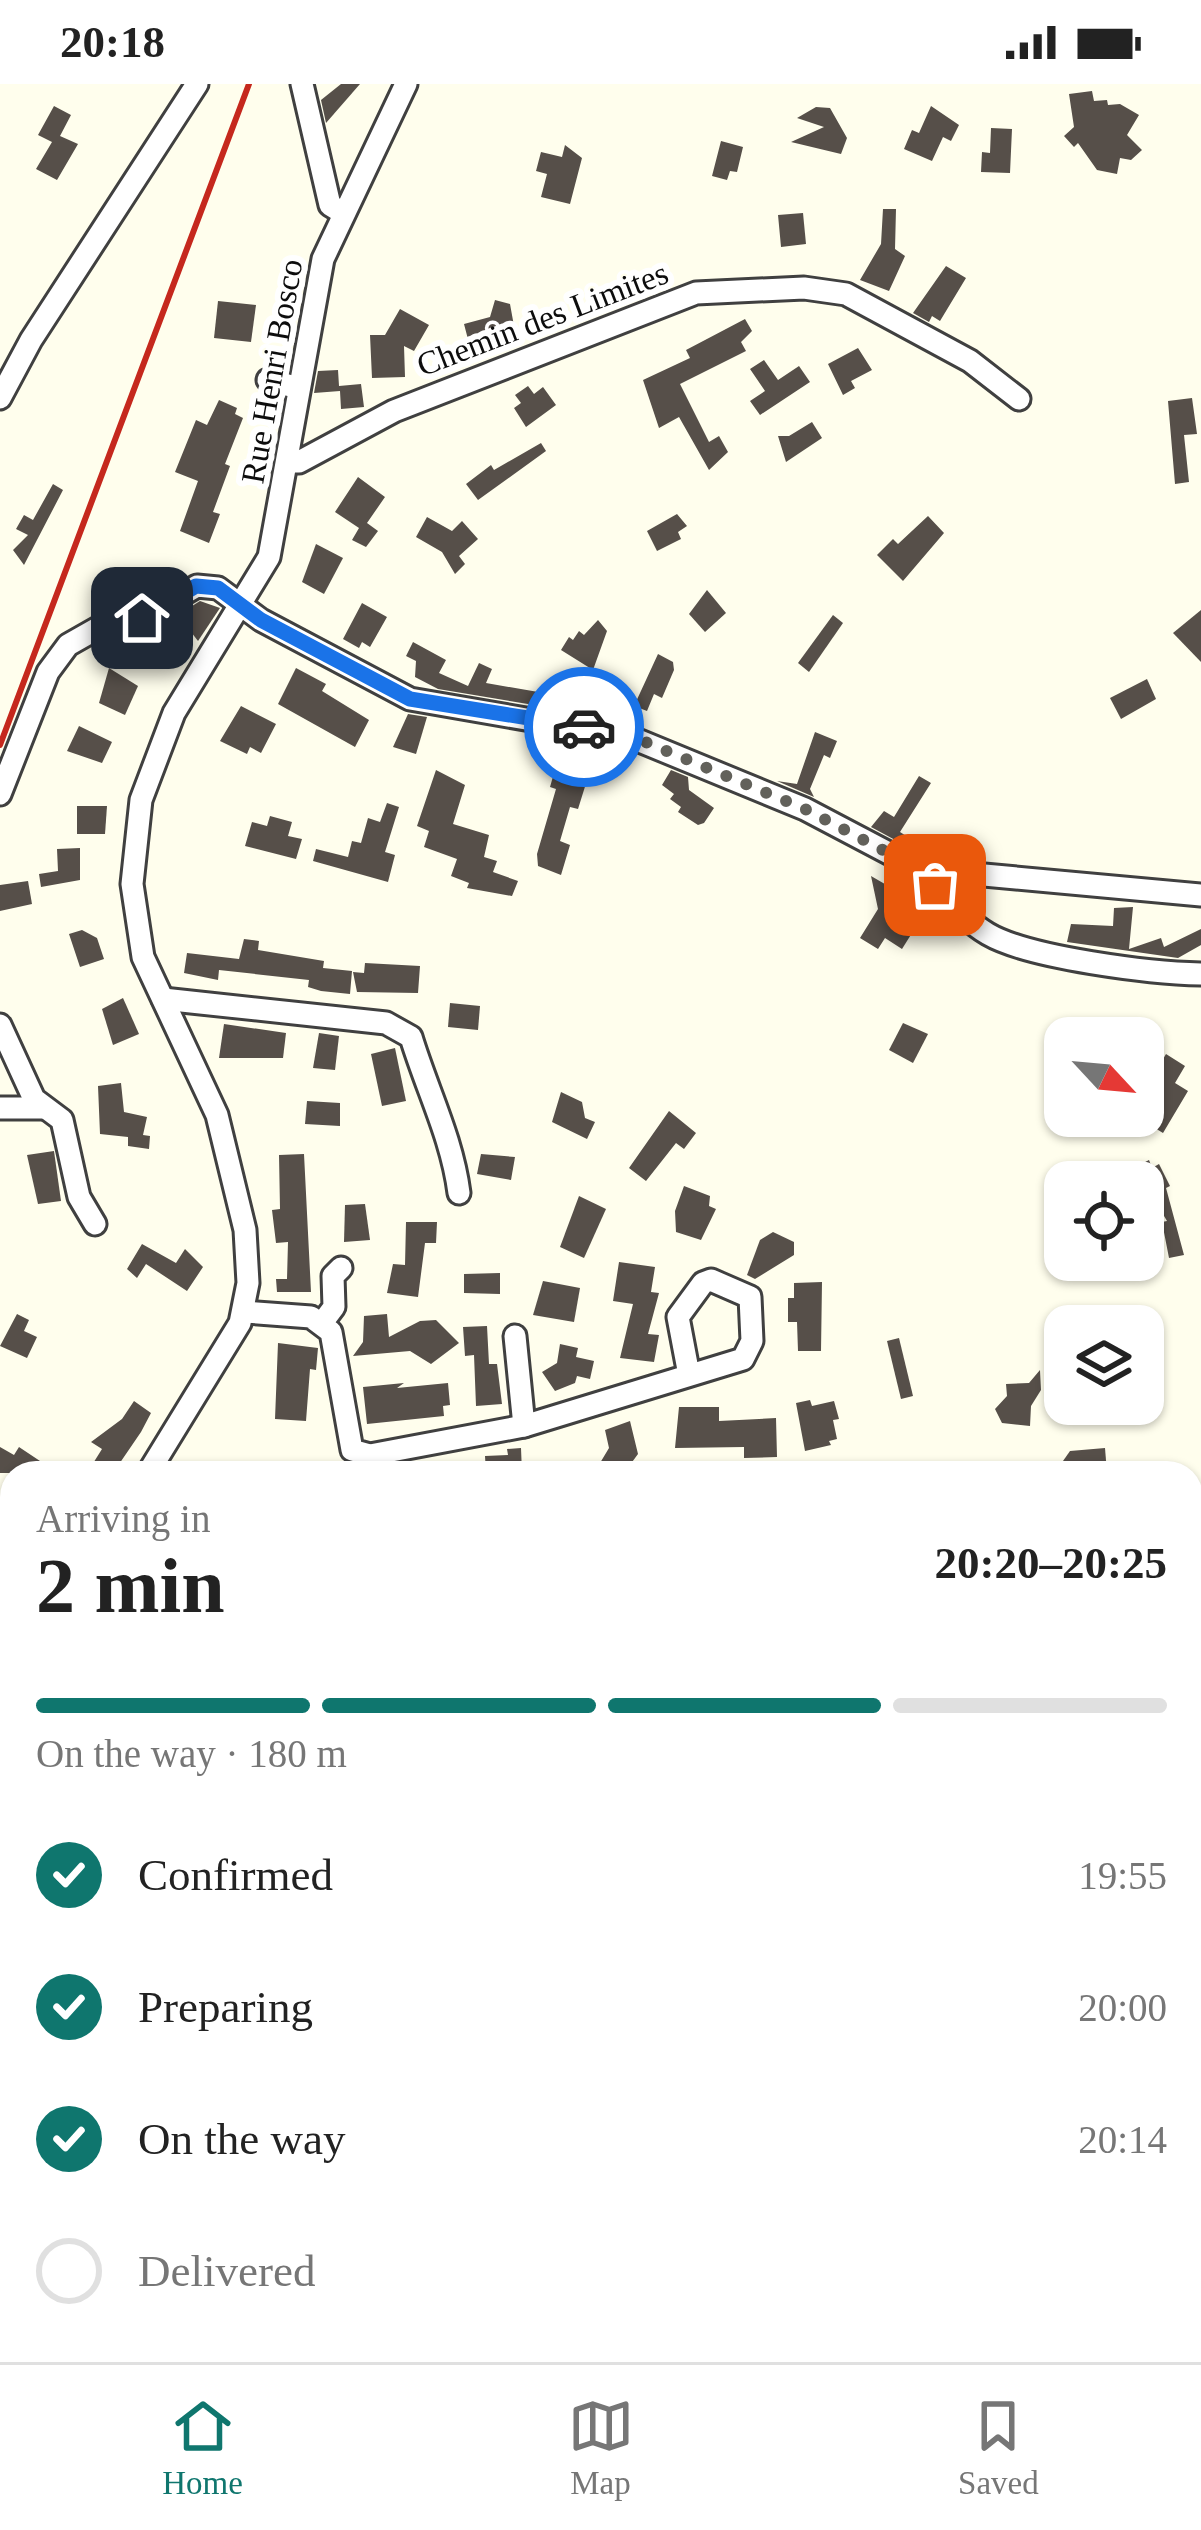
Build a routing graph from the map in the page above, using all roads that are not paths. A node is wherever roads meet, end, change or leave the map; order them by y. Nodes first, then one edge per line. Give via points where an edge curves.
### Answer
1 (197, 84) edge
2 (302, 84) edge
3 (406, 84) edge
4 (343, 213) junction
5 (268, 380) dead end
6 (299, 388) junction
7 (0, 398) edge
8 (1019, 399) dead end
9 (287, 463) junction
10 (243, 608) junction
11 (0, 794) edge
12 (919, 869) junction
13 (1201, 896) edge
14 (1201, 974) edge
15 (163, 1000) junction
16 (0, 1025) edge
17 (0, 1108) edge
18 (42, 1108) junction
19 (459, 1193) dead end
20 (95, 1224) dead end
21 (341, 1268) dead end
22 (244, 1312) junction
23 (322, 1323) junction
24 (515, 1336) dead end
25 (689, 1375) junction
26 (524, 1426) junction
27 (155, 1461) edge

1 - 7 street
2 - 4 street via 331,205
3 - 4 street, Rue Henri Bosco
4 - 6 street, Rue Henri Bosco via 323,259
5 - 6 street
6 - 9 street, Rue Henri Bosco
8 - 9 street, Chemin des Limites via 970,361 846,293 696,293 394,411
9 - 10 street, Rue Henri Bosco via 269,557
10 - 11 street via 218,588 196,586 142,618 105,623 68,645 48,672
10 - 12 street via 410,699 631,736 805,809
10 - 15 street via 174,712 141,800 134,912
12 - 13 street
12 - 14 street via 985,932 1009,944
15 - 19 street via 386,1023 411,1037 453,1145
15 - 22 street via 217,1115 232,1169 245,1230
16 - 18 street
17 - 18 street
18 - 20 street via 62,1120 79,1197
21 - 23 street via 333,1276 334,1307
22 - 23 street
22 - 27 street
23 - 26 street via 337,1349 352,1450 370,1455
24 - 26 street
25 - 25 street via 751,1353 750,1298 703,1283 678,1317
25 - 26 street

